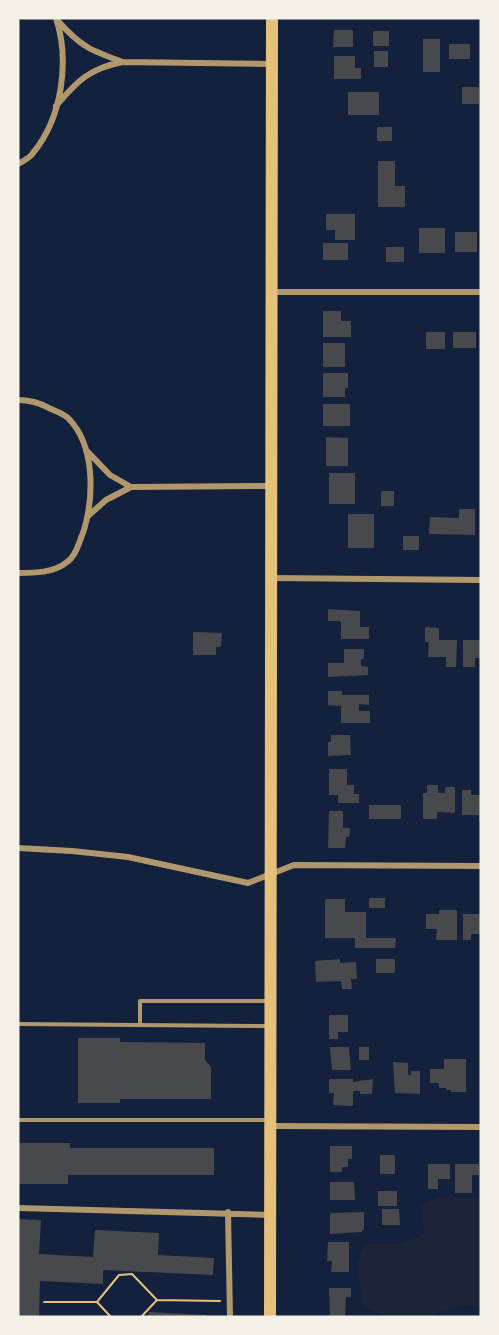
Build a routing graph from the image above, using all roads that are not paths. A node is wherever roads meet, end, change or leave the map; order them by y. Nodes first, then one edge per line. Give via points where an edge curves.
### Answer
1 (272, 18) edge
2 (57, 19) edge
3 (123, 62) junction
4 (272, 64) junction
5 (56, 106) junction
6 (18, 164) edge
7 (272, 292) junction
8 (481, 292) edge
9 (18, 400) edge
10 (86, 450) junction
11 (272, 486) junction
12 (131, 487) junction
13 (88, 516) junction
14 (18, 573) edge
15 (272, 578) junction
16 (481, 580) edge
17 (18, 848) edge
18 (481, 866) edge
19 (271, 875) junction
20 (271, 1001) junction
21 (18, 1024) edge
22 (140, 1025) junction
23 (271, 1026) junction
24 (18, 1120) edge
25 (271, 1123) junction
26 (481, 1127) edge
27 (18, 1208) edge
28 (228, 1212) junction
29 (271, 1215) junction
30 (230, 1317) edge
31 (270, 1317) edge

1 - 4 main road
2 - 3 street via 75,40
2 - 5 street via 63,62
3 - 4 street
3 - 5 street via 94,70
4 - 7 main road
5 - 6 street via 50,127 32,155
7 - 8 street
7 - 11 main road
9 - 10 street via 42,404 68,417
10 - 12 street via 110,475
10 - 13 street via 91,492
11 - 12 street
11 - 15 main road
12 - 13 street via 106,500
13 - 14 street via 80,542 68,562 38,573
15 - 16 street
15 - 19 main road
17 - 19 street via 128,857 248,883
18 - 19 street via 294,865
19 - 20 main road
20 - 22 lane via 140,1001
20 - 23 main road
21 - 22 lane
22 - 23 lane
23 - 25 main road
24 - 25 lane
25 - 26 street
25 - 29 main road
27 - 28 street
28 - 29 street
28 - 30 street
29 - 31 main road

